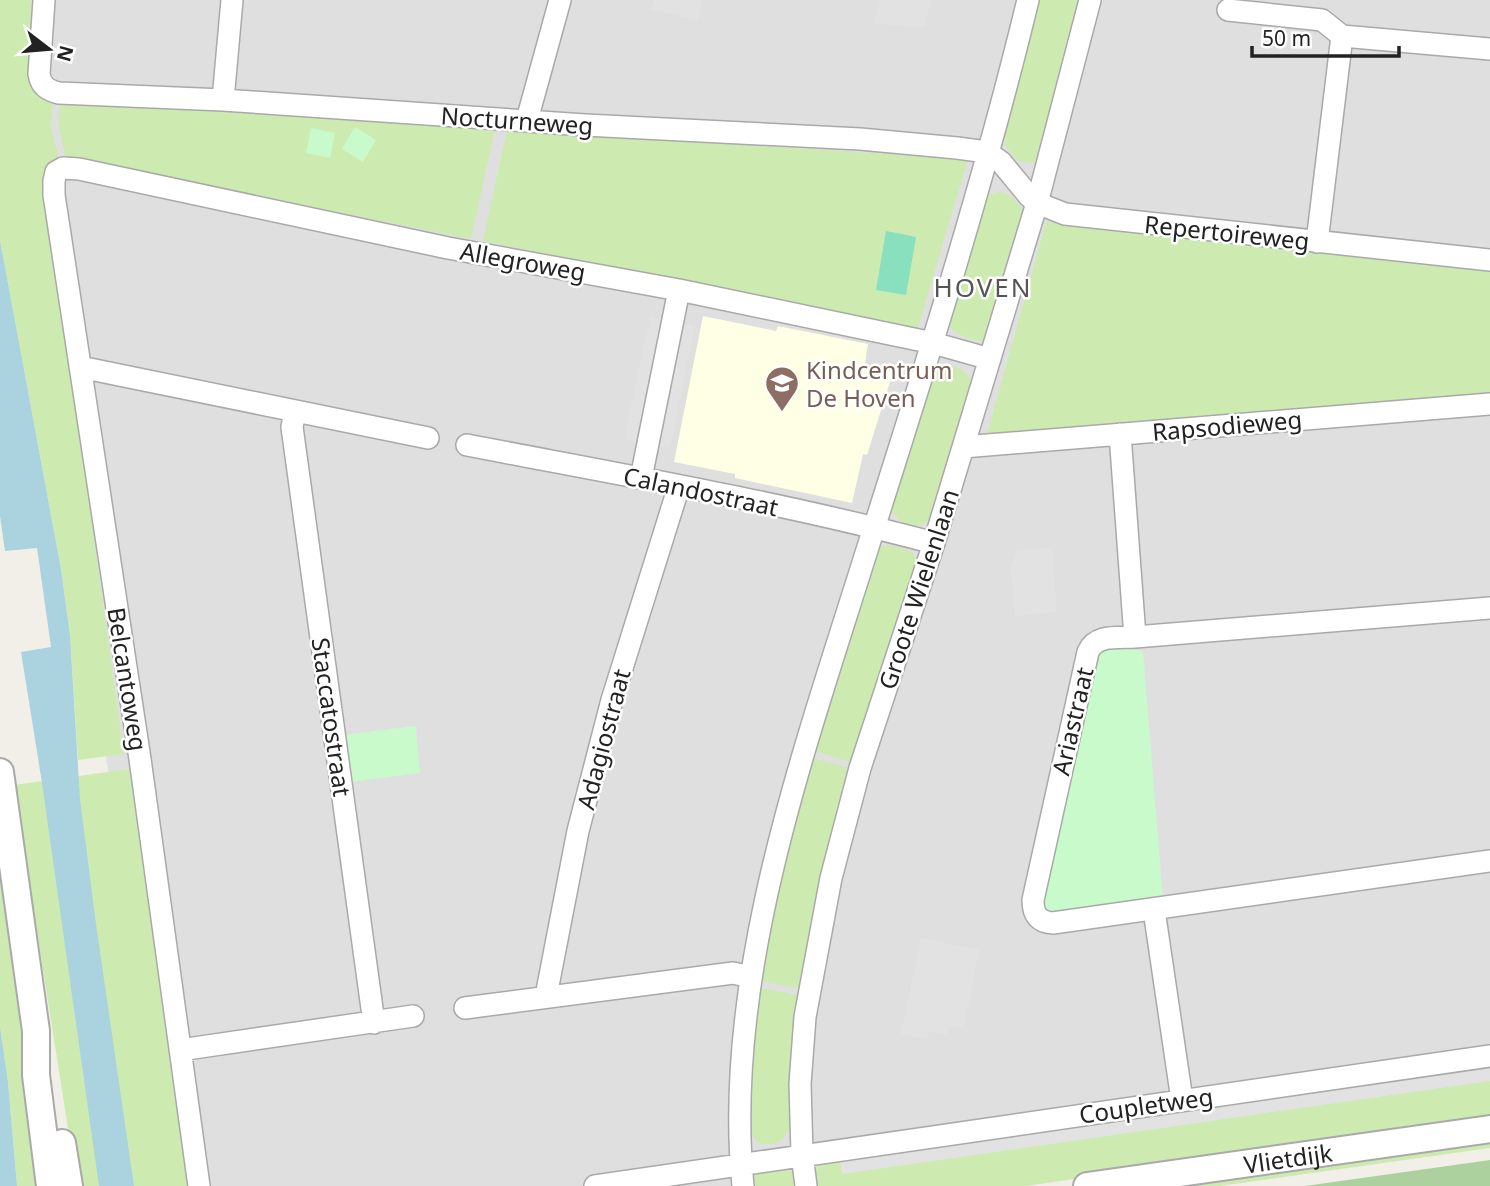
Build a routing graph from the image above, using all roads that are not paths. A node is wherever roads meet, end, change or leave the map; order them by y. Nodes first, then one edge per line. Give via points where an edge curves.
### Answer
1 (44, 0) edge
2 (232, 0) edge
3 (560, 0) edge
4 (1028, 0) edge
5 (1090, 0) edge
6 (1228, 10) dead end
7 (1323, 10) edge
8 (1342, 36) junction
9 (1490, 49) edge
10 (223, 100) junction
11 (527, 120) junction
12 (987, 152) junction
13 (56, 172) joint
14 (1037, 203) junction
15 (1317, 242) junction
16 (1490, 260) edge
17 (679, 290) junction
18 (933, 343) junction
19 (990, 359) junction
20 (80, 367) junction
21 (1490, 404) edge
22 (295, 411) junction
23 (1120, 434) junction
24 (428, 438) dead end
25 (467, 445) dead end
26 (963, 447) junction
27 (641, 478) junction
28 (679, 486) junction
29 (874, 527) junction
30 (934, 543) junction
31 (1490, 608) edge
32 (1135, 637) junction
33 (0, 772) edge
34 (1490, 861) edge
35 (1154, 910) junction
36 (751, 978) junction
37 (546, 996) junction
38 (465, 1009) dead end
39 (413, 1016) dead end
40 (374, 1023) junction
41 (36, 1031) junction
42 (180, 1050) junction
43 (1490, 1056) edge
44 (1182, 1100) junction
45 (1490, 1129) edge
46 (802, 1154) junction
47 (741, 1164) junction
48 (50, 1186) edge
49 (69, 1186) edge
50 (199, 1186) edge
51 (595, 1186) edge
52 (743, 1186) edge
53 (806, 1186) edge
54 (1087, 1186) edge

1 - 10 street, Nocturneweg via 39,74 47,89
2 - 10 street
3 - 11 street
4 - 12 street
5 - 14 street, Groote Wielenlaan
6 - 7 street
7 - 8 street
8 - 9 street
8 - 15 street
10 - 11 street, Nocturneweg
11 - 12 street, Nocturneweg via 860,139
12 - 14 street, Repertoireweg
12 - 18 street
13 - 17 street, Allegroweg via 79,170 448,248
13 - 20 street, Belcantoweg via 54,195
14 - 15 street, Repertoireweg via 1065,214
14 - 19 street, Groote Wielenlaan
15 - 16 street, Repertoireweg
17 - 18 street, Allegroweg
17 - 27 street
18 - 19 street, Allegroweg
18 - 29 street
19 - 26 street, Groote Wielenlaan
20 - 22 street
20 - 42 street, Belcantoweg
21 - 23 street, Rapsodieweg
22 - 24 street
22 - 40 street, Staccatostraat via 292,427
23 - 26 street, Rapsodieweg
23 - 32 street
25 - 27 street, Calandostraat
26 - 30 street, Groote Wielenlaan
27 - 28 street, Calandostraat
28 - 29 street, Calandostraat
28 - 37 street, Adagiostraat via 612,700 578,831
29 - 30 street, Calandostraat
29 - 36 street via 803,752
30 - 46 street, Groote Wielenlaan via 860,768 831,878 805,1017 800,1084
31 - 32 street, Ariastraat
32 - 35 street, Ariastraat via 1097,640 1088,652 1032,900 1037,917 1046,923
33 - 41 street
34 - 35 street
35 - 44 street
36 - 37 street via 733,973
36 - 47 street via 741,1089
37 - 38 street
39 - 40 street
40 - 42 street
41 - 48 street via 36,1075
41 - 49 street via 50,1074
42 - 50 street, Belcantoweg
43 - 44 street, Coupletweg
44 - 46 street, Coupletweg
45 - 54 street, Vlietdijk
46 - 47 street, Coupletweg
46 - 53 street, Groote Wielenlaan
47 - 51 street, Coupletweg
47 - 52 street

